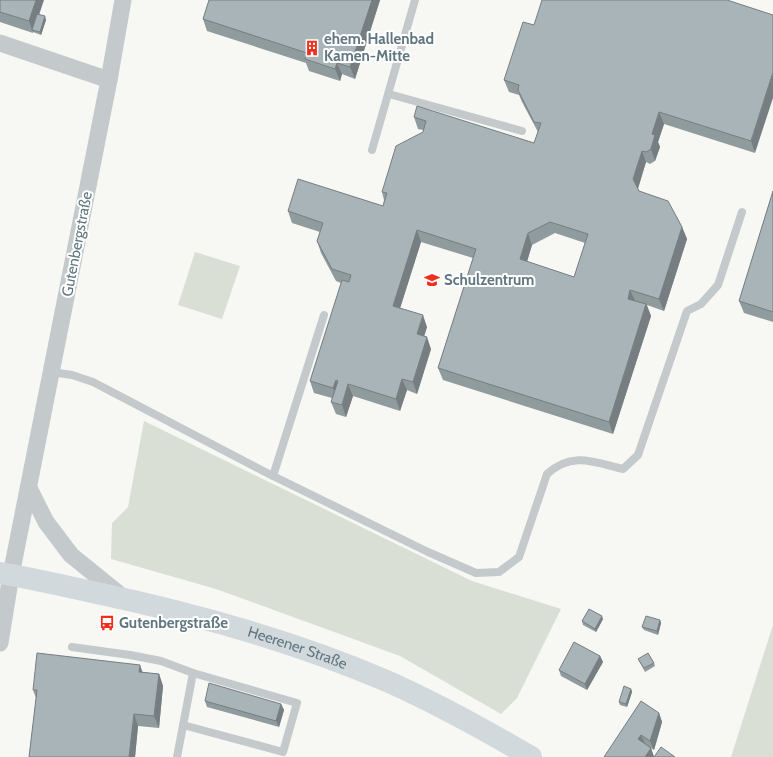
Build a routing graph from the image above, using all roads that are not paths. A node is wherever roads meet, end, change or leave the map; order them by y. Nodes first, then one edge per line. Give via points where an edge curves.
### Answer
1 (123, 0) edge
2 (415, 0) edge
3 (0, 43) edge
4 (110, 80) junction
5 (389, 94) junction
6 (522, 131) dead end
7 (372, 150) dead end
8 (742, 212) dead end
9 (324, 315) dead end
10 (51, 372) junction
11 (273, 476) junction
12 (29, 488) junction
13 (5, 574) edge
14 (126, 599) junction
15 (0, 643) edge
16 (72, 647) dead end
17 (193, 673) junction
18 (183, 725) junction
19 (177, 757) edge
20 (531, 757) edge

1 - 4 street, Gutenbergstraße
2 - 5 lane
3 - 4 street
4 - 10 street, Gutenbergstraße
5 - 6 lane
5 - 7 lane
8 - 11 lane via 718,286 701,304 687,311 638,455 623,469 580,459 558,464 547,474 519,557 499,572 476,573
9 - 11 lane
10 - 11 lane via 93,382
10 - 12 street, Gutenbergstraße
12 - 13 street, Gutenbergstraße
12 - 14 street via 46,522 70,555
13 - 14 main road, Heerener Straße
13 - 15 street, Gutenbergstraße
14 - 20 main road, Heerener Straße via 257,634 388,682 476,725
16 - 17 lane via 161,661
17 - 18 lane
17 - 18 lane via 297,703 283,752
18 - 19 lane

